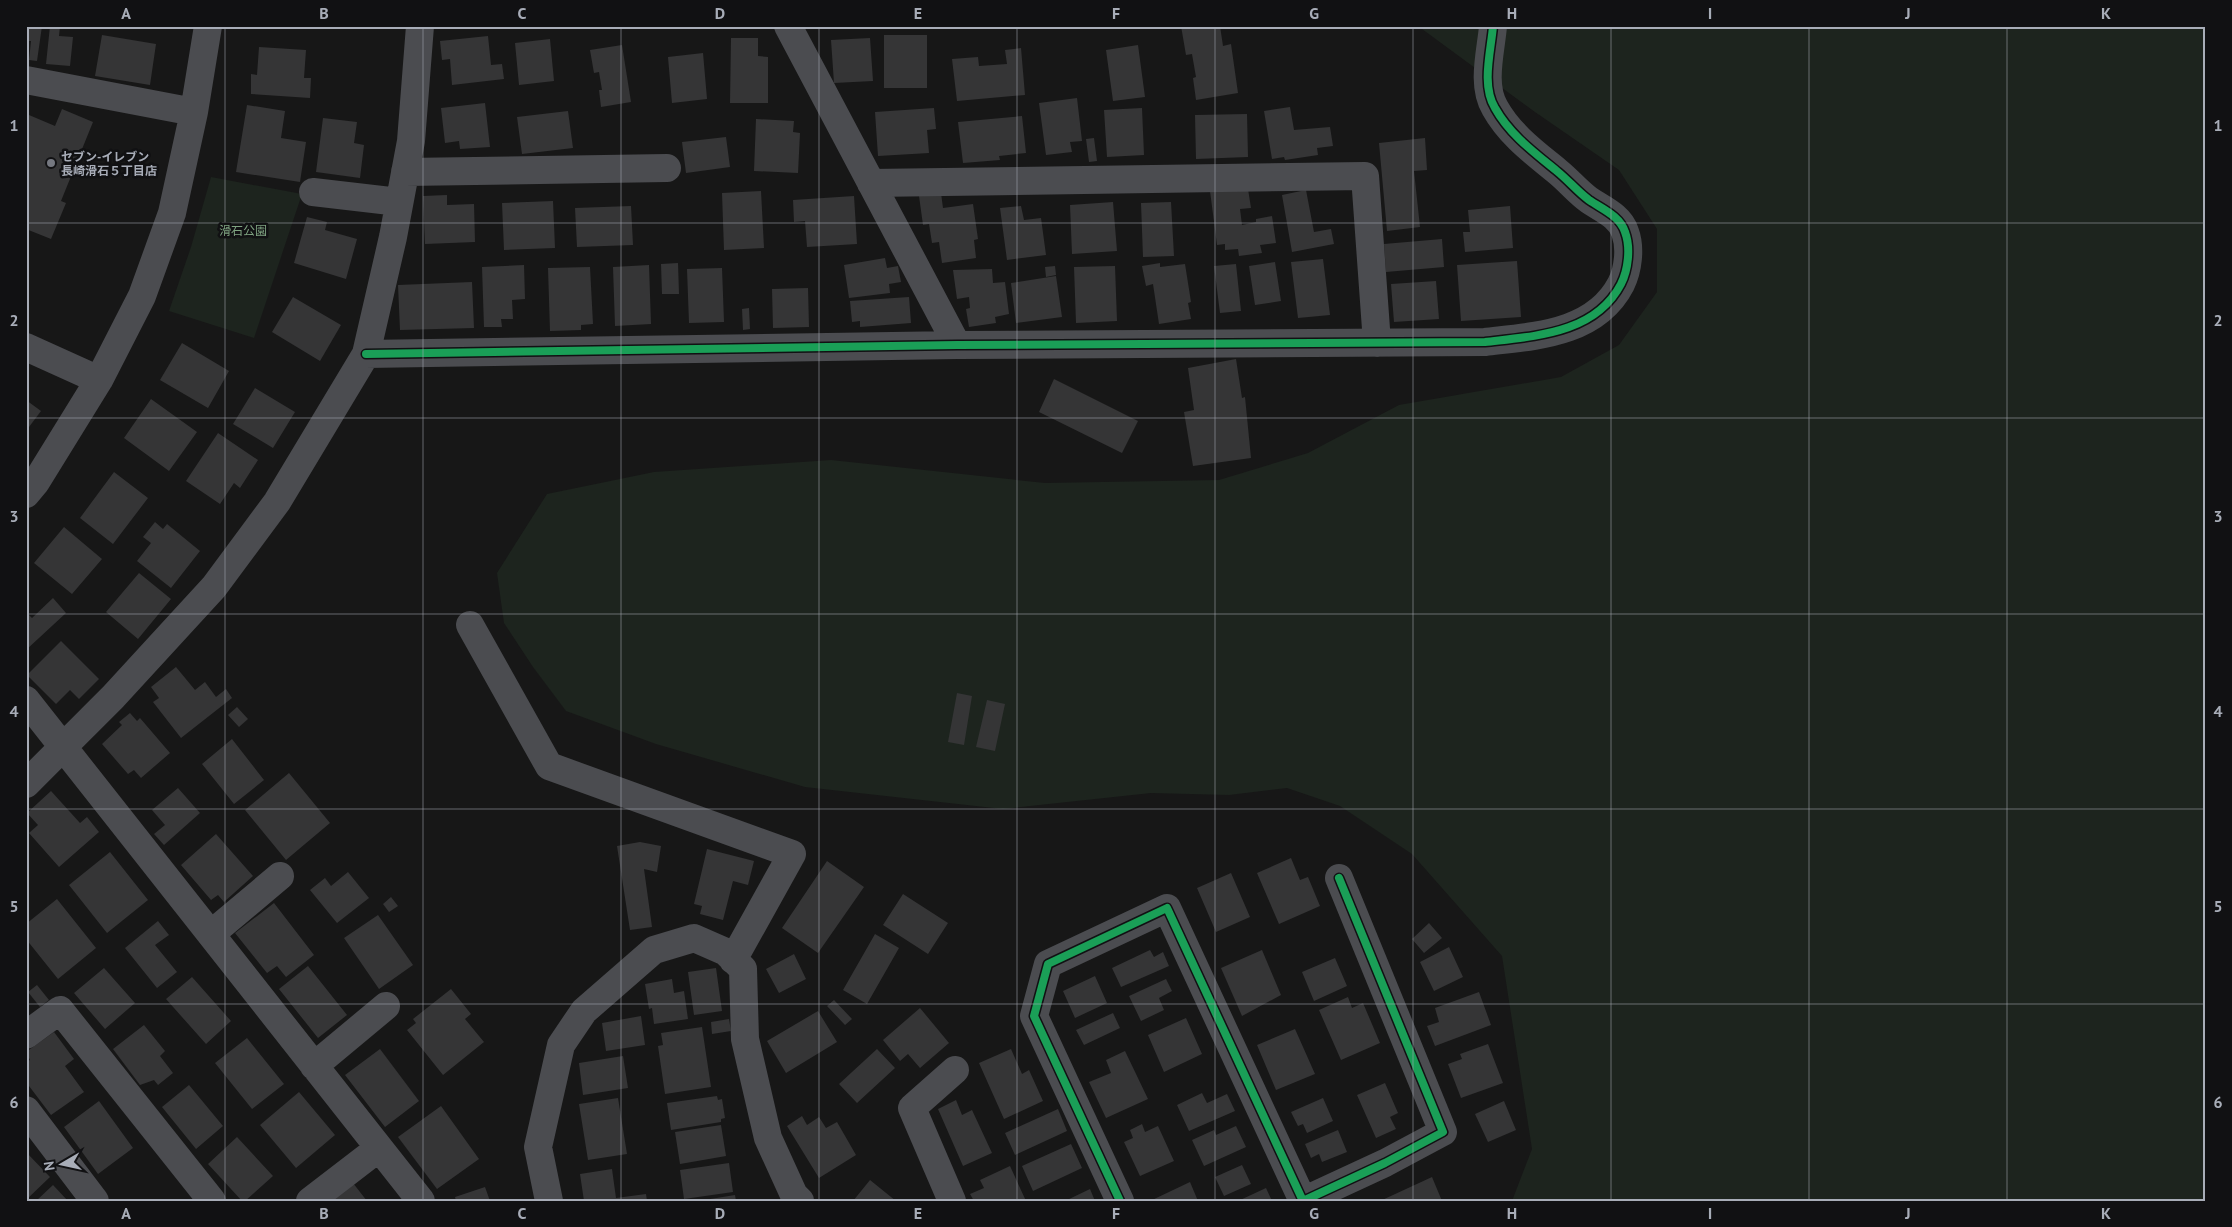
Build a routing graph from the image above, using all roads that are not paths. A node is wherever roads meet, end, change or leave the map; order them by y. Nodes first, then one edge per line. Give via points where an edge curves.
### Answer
1 (208, 26) edge
2 (420, 26) edge
3 (788, 26) edge
4 (1493, 26) edge
5 (26, 80) edge
6 (194, 112) junction
7 (667, 168) dead end
8 (405, 172) junction
9 (872, 184) junction
10 (313, 192) dead end
11 (399, 202) junction
12 (1377, 343) junction
13 (958, 345) junction
14 (26, 347) edge
15 (366, 354) junction
16 (99, 380) junction
17 (26, 494) edge
18 (470, 625) dead end
19 (26, 700) edge
20 (64, 748) junction
21 (26, 784) edge
22 (280, 876) dead end
23 (1338, 878) dead end
24 (211, 934) junction
25 (733, 960) junction
26 (386, 1006) dead end
27 (26, 1035) edge
28 (314, 1066) junction
29 (955, 1070) dead end
30 (26, 1110) edge
31 (379, 1148) junction
32 (782, 1170) junction
33 (95, 1201) edge
34 (212, 1201) edge
35 (310, 1201) edge
36 (421, 1201) edge
37 (549, 1201) edge
38 (778, 1201) edge
39 (800, 1201) edge
40 (952, 1201) edge
41 (1120, 1201) edge
42 (1303, 1201) edge

1 - 6 street
2 - 8 street via 411,142
3 - 9 street
4 - 12 street via 1488,90 1494,107 1508,128 1590,200 1610,213 1625,231 1628,254 1624,278 1606,306 1592,318 1552,333 1485,342
5 - 6 street
6 - 16 street via 172,213 142,296
7 - 8 street
8 - 11 street
9 - 12 street via 1365,176
9 - 13 street
10 - 11 street
11 - 15 street via 394,237
12 - 13 street
13 - 15 street
14 - 16 street
15 - 20 street via 277,502 214,587
16 - 17 street
18 - 25 street via 549,766 792,854
19 - 20 street
20 - 21 street
20 - 24 street
22 - 24 street
23 - 42 street via 1443,1132
24 - 28 street
25 - 32 street via 743,969 746,1039 768,1138
25 - 37 street via 726,952 694,938 654,950 584,1012 560,1045 538,1147
26 - 28 street
27 - 34 street via 60,1010
28 - 31 street
29 - 40 street via 912,1108
30 - 33 street
31 - 35 street
31 - 36 street
32 - 38 street
32 - 39 street
41 - 42 street via 1034,1016 1048,964 1167,908

